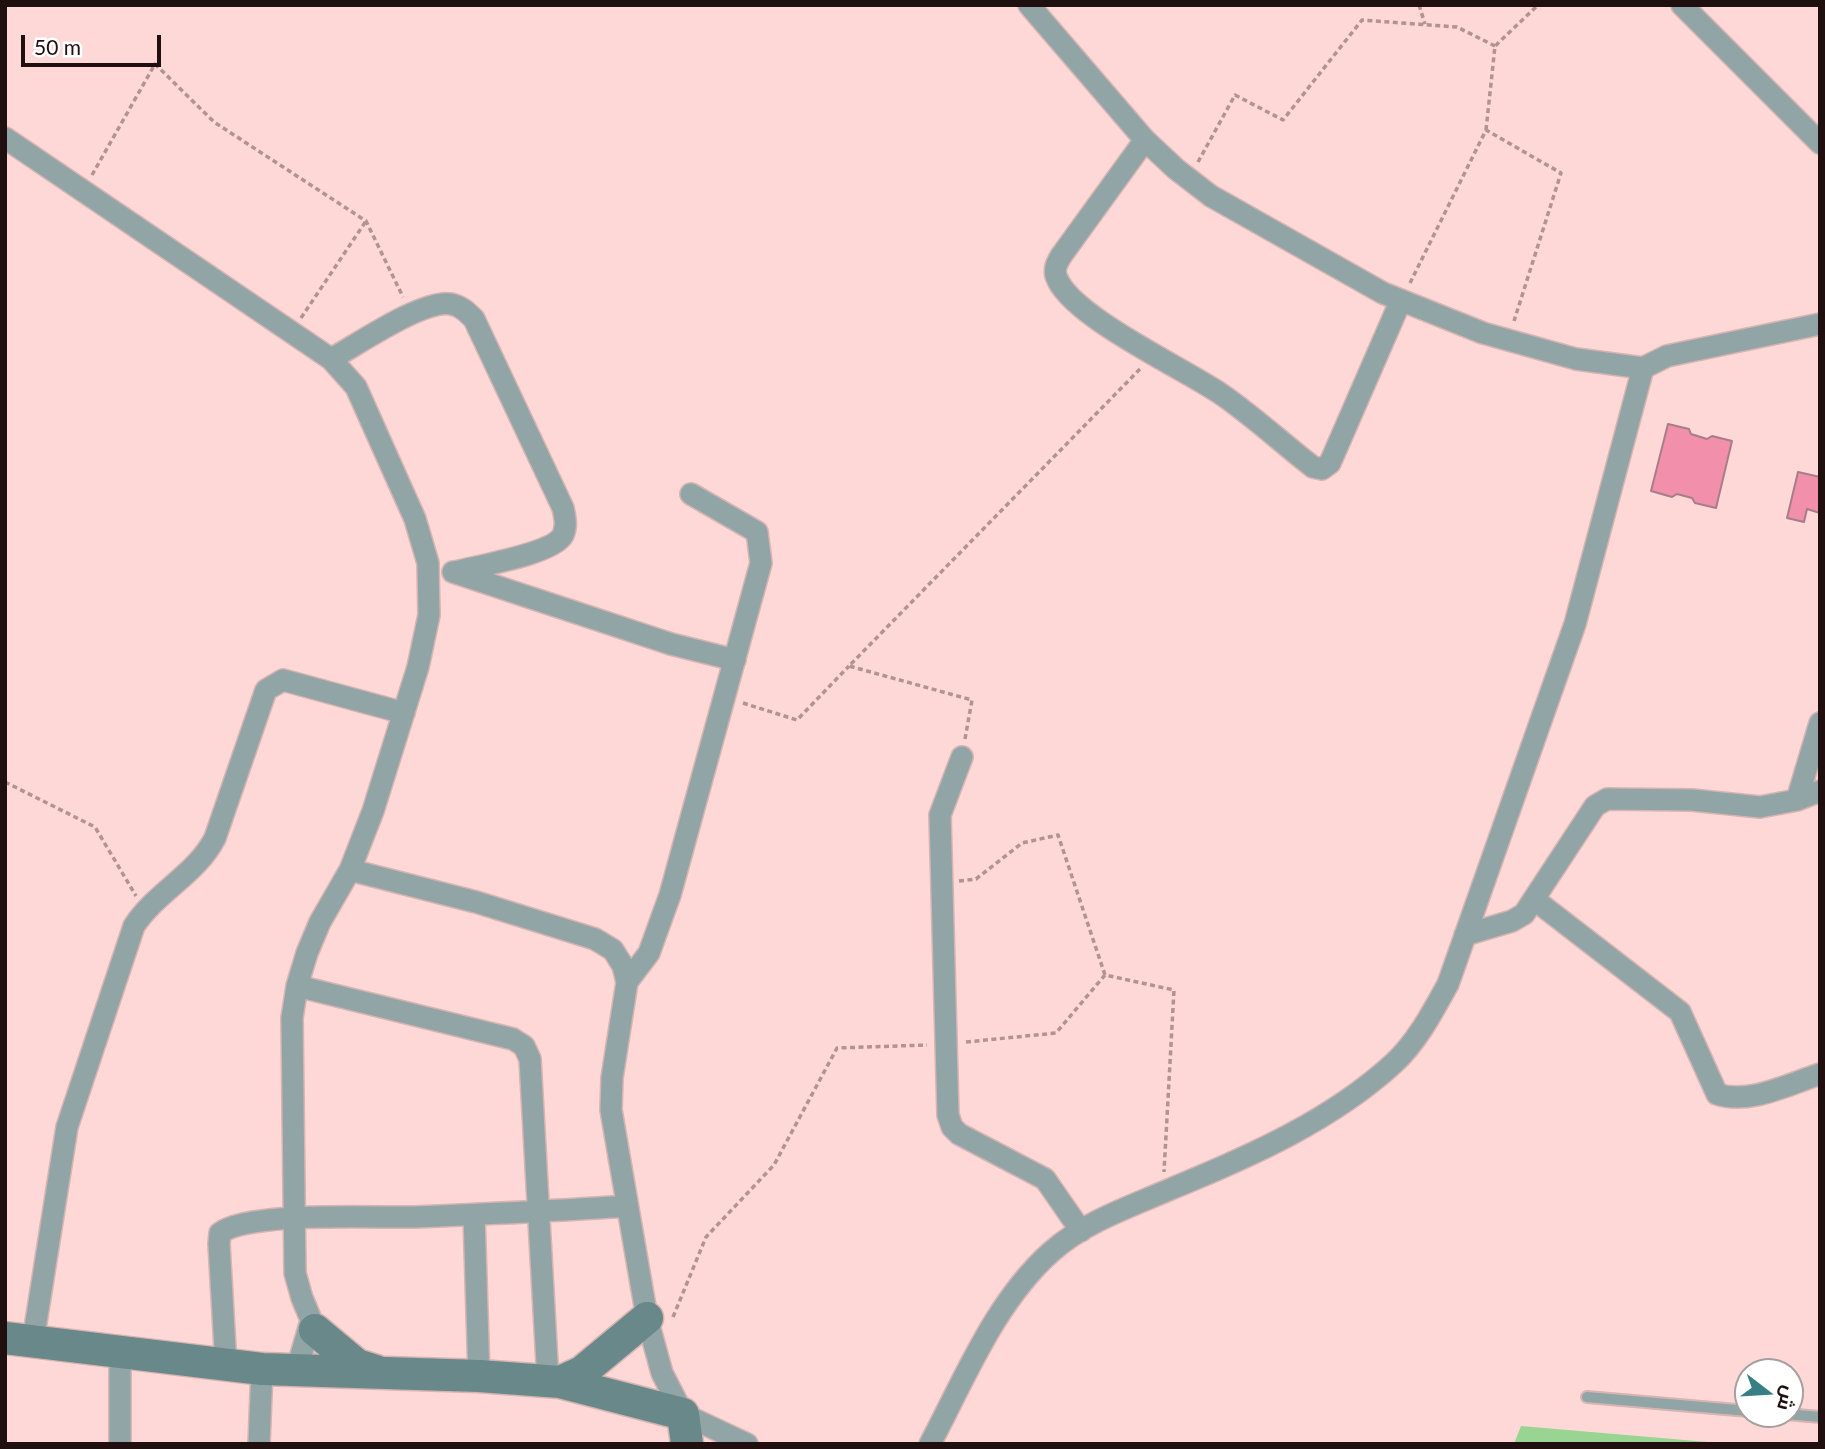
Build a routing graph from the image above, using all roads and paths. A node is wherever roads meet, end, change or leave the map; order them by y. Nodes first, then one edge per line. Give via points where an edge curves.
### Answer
1 (1029, 5) edge
2 (1419, 5) edge
3 (1538, 5) edge
4 (1682, 5) edge
5 (1425, 24) junction
6 (1495, 47) junction
7 (1486, 130) junction
8 (5, 138) edge
9 (1145, 140) junction
10 (1820, 143) edge
11 (1189, 179) junction
12 (82, 192) junction
13 (366, 221) junction
14 (1401, 300) junction
15 (412, 315) junction
16 (1820, 324) edge
17 (292, 332) junction
18 (1508, 340) junction
19 (1153, 355) junction
20 (331, 359) junction
21 (1643, 368) junction
22 (691, 494) dead end
23 (428, 563) junction
24 (455, 572) junction
25 (735, 660) junction
26 (849, 666) junction
27 (725, 697) junction
28 (404, 713) junction
29 (1820, 723) edge
30 (962, 757) joint
31 (5, 782) edge
32 (1820, 791) edge
33 (1797, 800) junction
34 (350, 870) junction
35 (942, 883) junction
36 (1535, 900) junction
37 (144, 910) junction
38 (1465, 935) junction
39 (1105, 975) junction
40 (626, 982) junction
41 (297, 986) junction
42 (947, 1044) junction
43 (1820, 1074) edge
44 (1162, 1193) junction
45 (626, 1206) junction
46 (541, 1212) junction
47 (474, 1214) junction
48 (293, 1219) junction
49 (1081, 1231) junction
50 (659, 1318) junction
51 (313, 1326) junction
52 (19, 1339) edge
53 (120, 1353) junction
54 (226, 1366) junction
55 (262, 1369) junction
56 (309, 1372) junction
57 (384, 1374) junction
58 (479, 1376) junction
59 (554, 1381) junction
60 (1587, 1397) dead end
61 (1734, 1410) edge
62 (685, 1429) edge
63 (120, 1444) edge
64 (259, 1444) edge
65 (747, 1444) edge
66 (930, 1444) edge

1 - 9 street
2 - 5 path
3 - 6 path
4 - 10 street
5 - 6 path via 1457,27
5 - 11 path via 1362,20 1283,120 1235,95
6 - 7 path
7 - 14 path
7 - 18 path via 1561,173
8 - 12 street
9 - 11 street
9 - 19 street via 1055,268 1056,279 1085,310
11 - 14 street via 1210,196
12 - 13 path via 155,64 214,122
12 - 17 street
13 - 15 path
13 - 17 path
14 - 18 street
14 - 19 street via 1330,463 1322,469 1313,467 1223,395
15 - 20 street
15 - 24 street via 449,303 474,319 566,523 562,537 548,548
16 - 21 street via 1667,356
17 - 20 street
18 - 21 street via 1576,359
19 - 26 path
20 - 23 street via 356,387 415,519
21 - 38 street via 1575,624
22 - 25 street via 749,526 760,542 759,572
23 - 24 street
23 - 28 street via 429,615
24 - 25 street via 659,640
25 - 27 street
26 - 27 path via 797,720
26 - 30 path via 972,700
27 - 40 street via 657,937
28 - 34 street
28 - 37 street via 283,680 266,690 205,859
29 - 33 street
30 - 35 street via 940,808
31 - 37 path via 95,827
32 - 33 street
33 - 36 street via 1760,807 1692,800 1607,800 1595,806
34 - 40 street via 595,939 613,950 623,965
34 - 41 street via 320,922
35 - 39 path via 976,879 1022,843 1058,835
35 - 42 street
36 - 38 street via 1512,921
36 - 43 street via 1680,1012 1717,1094 1745,1097
37 - 52 street via 134,926 67,1127
38 - 44 street via 1448,984 1396,1062 1350,1098 1290,1135
39 - 42 path via 1056,1034
39 - 44 path via 1174,990
40 - 45 street via 611,1110
41 - 46 street via 524,1046 530,1059
41 - 48 street via 292,1018
42 - 49 street via 952,1127 1045,1179
42 - 50 path via 836,1048 774,1165 706,1237
44 - 49 street
45 - 46 street
45 - 50 street
46 - 47 street
46 - 59 street
47 - 48 street
47 - 58 street
48 - 51 street via 295,1273
48 - 54 street via 230,1226 220,1233
49 - 66 street via 1052,1251 1013,1291
50 - 59 street via 582,1372
50 - 62 street via 662,1373
51 - 56 street via 323,1350
51 - 57 street via 357,1365
52 - 53 street
53 - 54 street
53 - 63 street
54 - 55 street
55 - 56 street
55 - 64 street
56 - 57 street
57 - 58 street
58 - 59 street
59 - 62 street
60 - 61 lane
62 - 65 street

